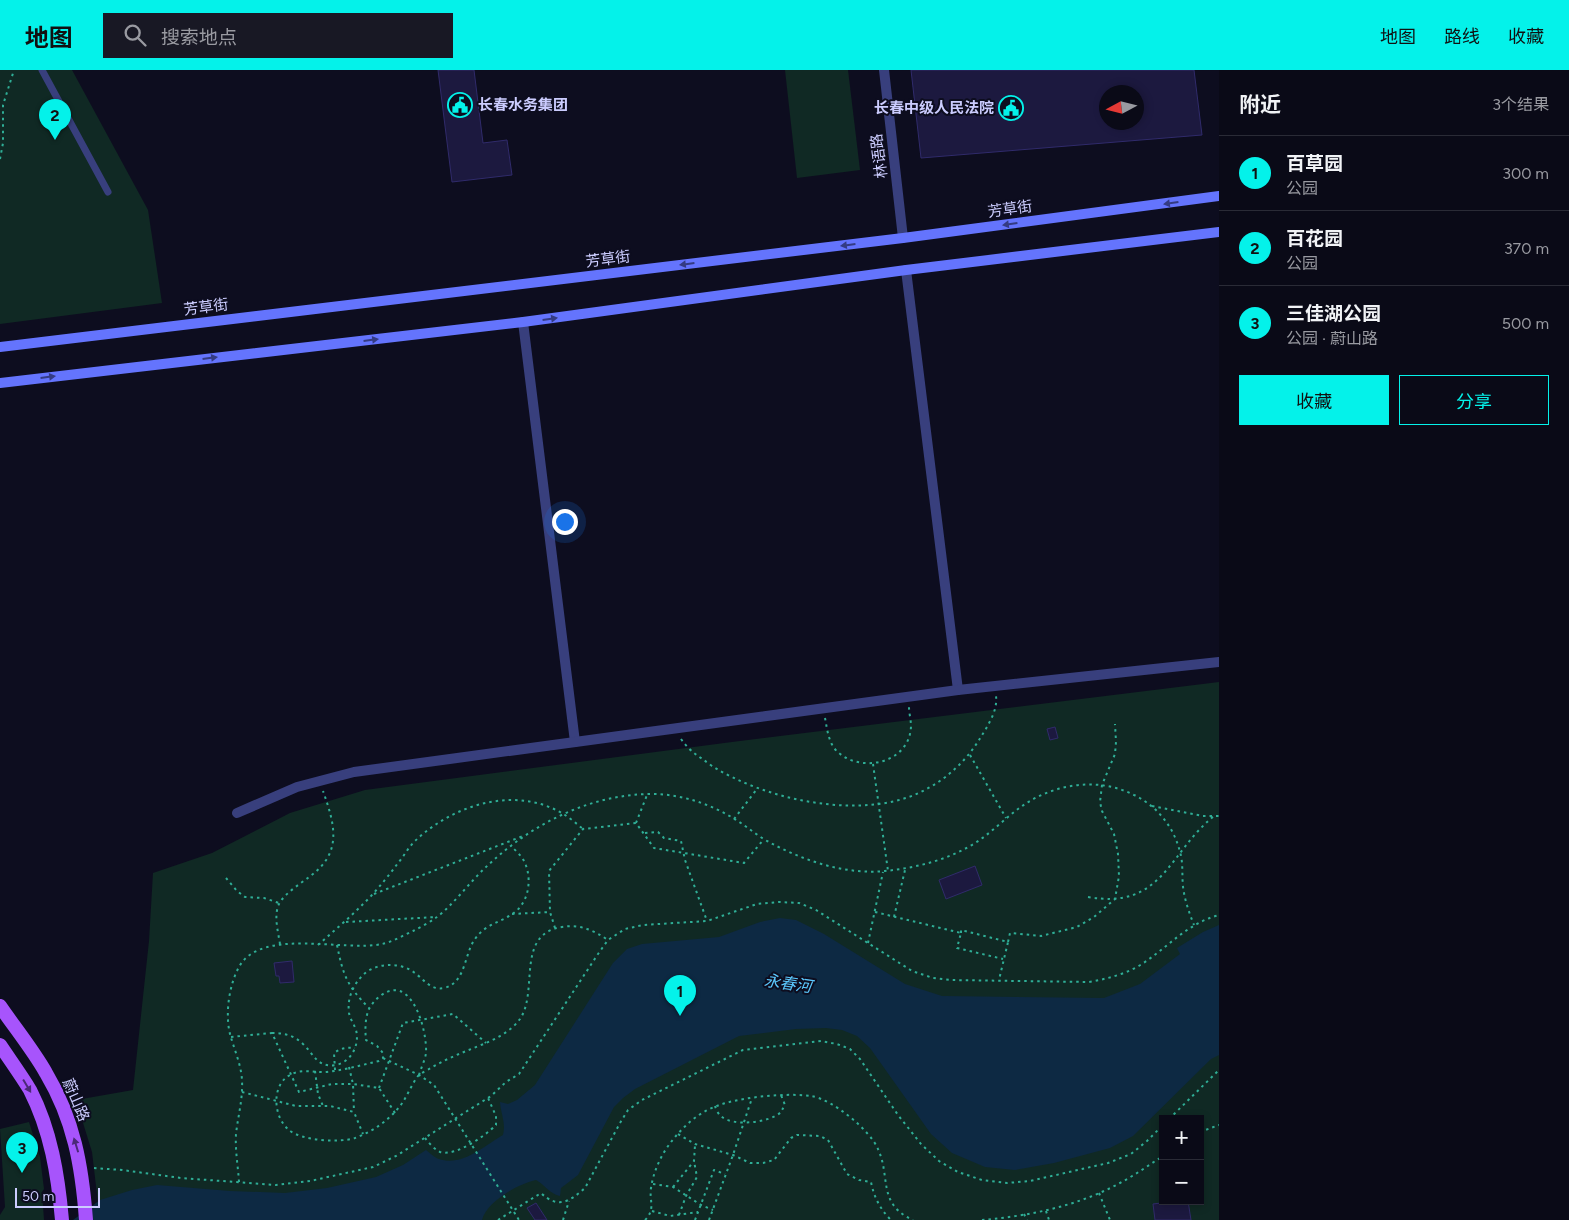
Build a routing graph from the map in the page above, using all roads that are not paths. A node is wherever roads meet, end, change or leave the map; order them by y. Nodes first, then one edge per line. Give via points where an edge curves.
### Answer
1 (42, 70) edge
2 (884, 70) edge
3 (108, 192) dead end
4 (1219, 196) edge
5 (1219, 232) edge
6 (904, 238) junction
7 (906, 270) junction
8 (523, 322) junction
9 (0, 347) edge
10 (0, 383) edge
11 (1219, 662) edge
12 (958, 690) junction
13 (575, 742) junction
14 (237, 813) dead end
15 (0, 1006) edge
16 (0, 1045) edge
17 (62, 1220) edge
18 (86, 1220) edge

1 - 3 lane
2 - 6 street, 林语路
4 -> 6 main road, 芳草街
5 - 7 main road
6 -> 9 main road, 芳草街
8 -> 7 main road
7 - 12 street
10 -> 8 main road
8 - 13 street
11 - 12 street
12 - 13 street
13 - 14 street via 354,772 297,787
18 -> 15 main road, 蔚山路 via 78,1154 66,1113 46,1073
16 -> 17 main road via 29,1089 44,1122 55,1160

